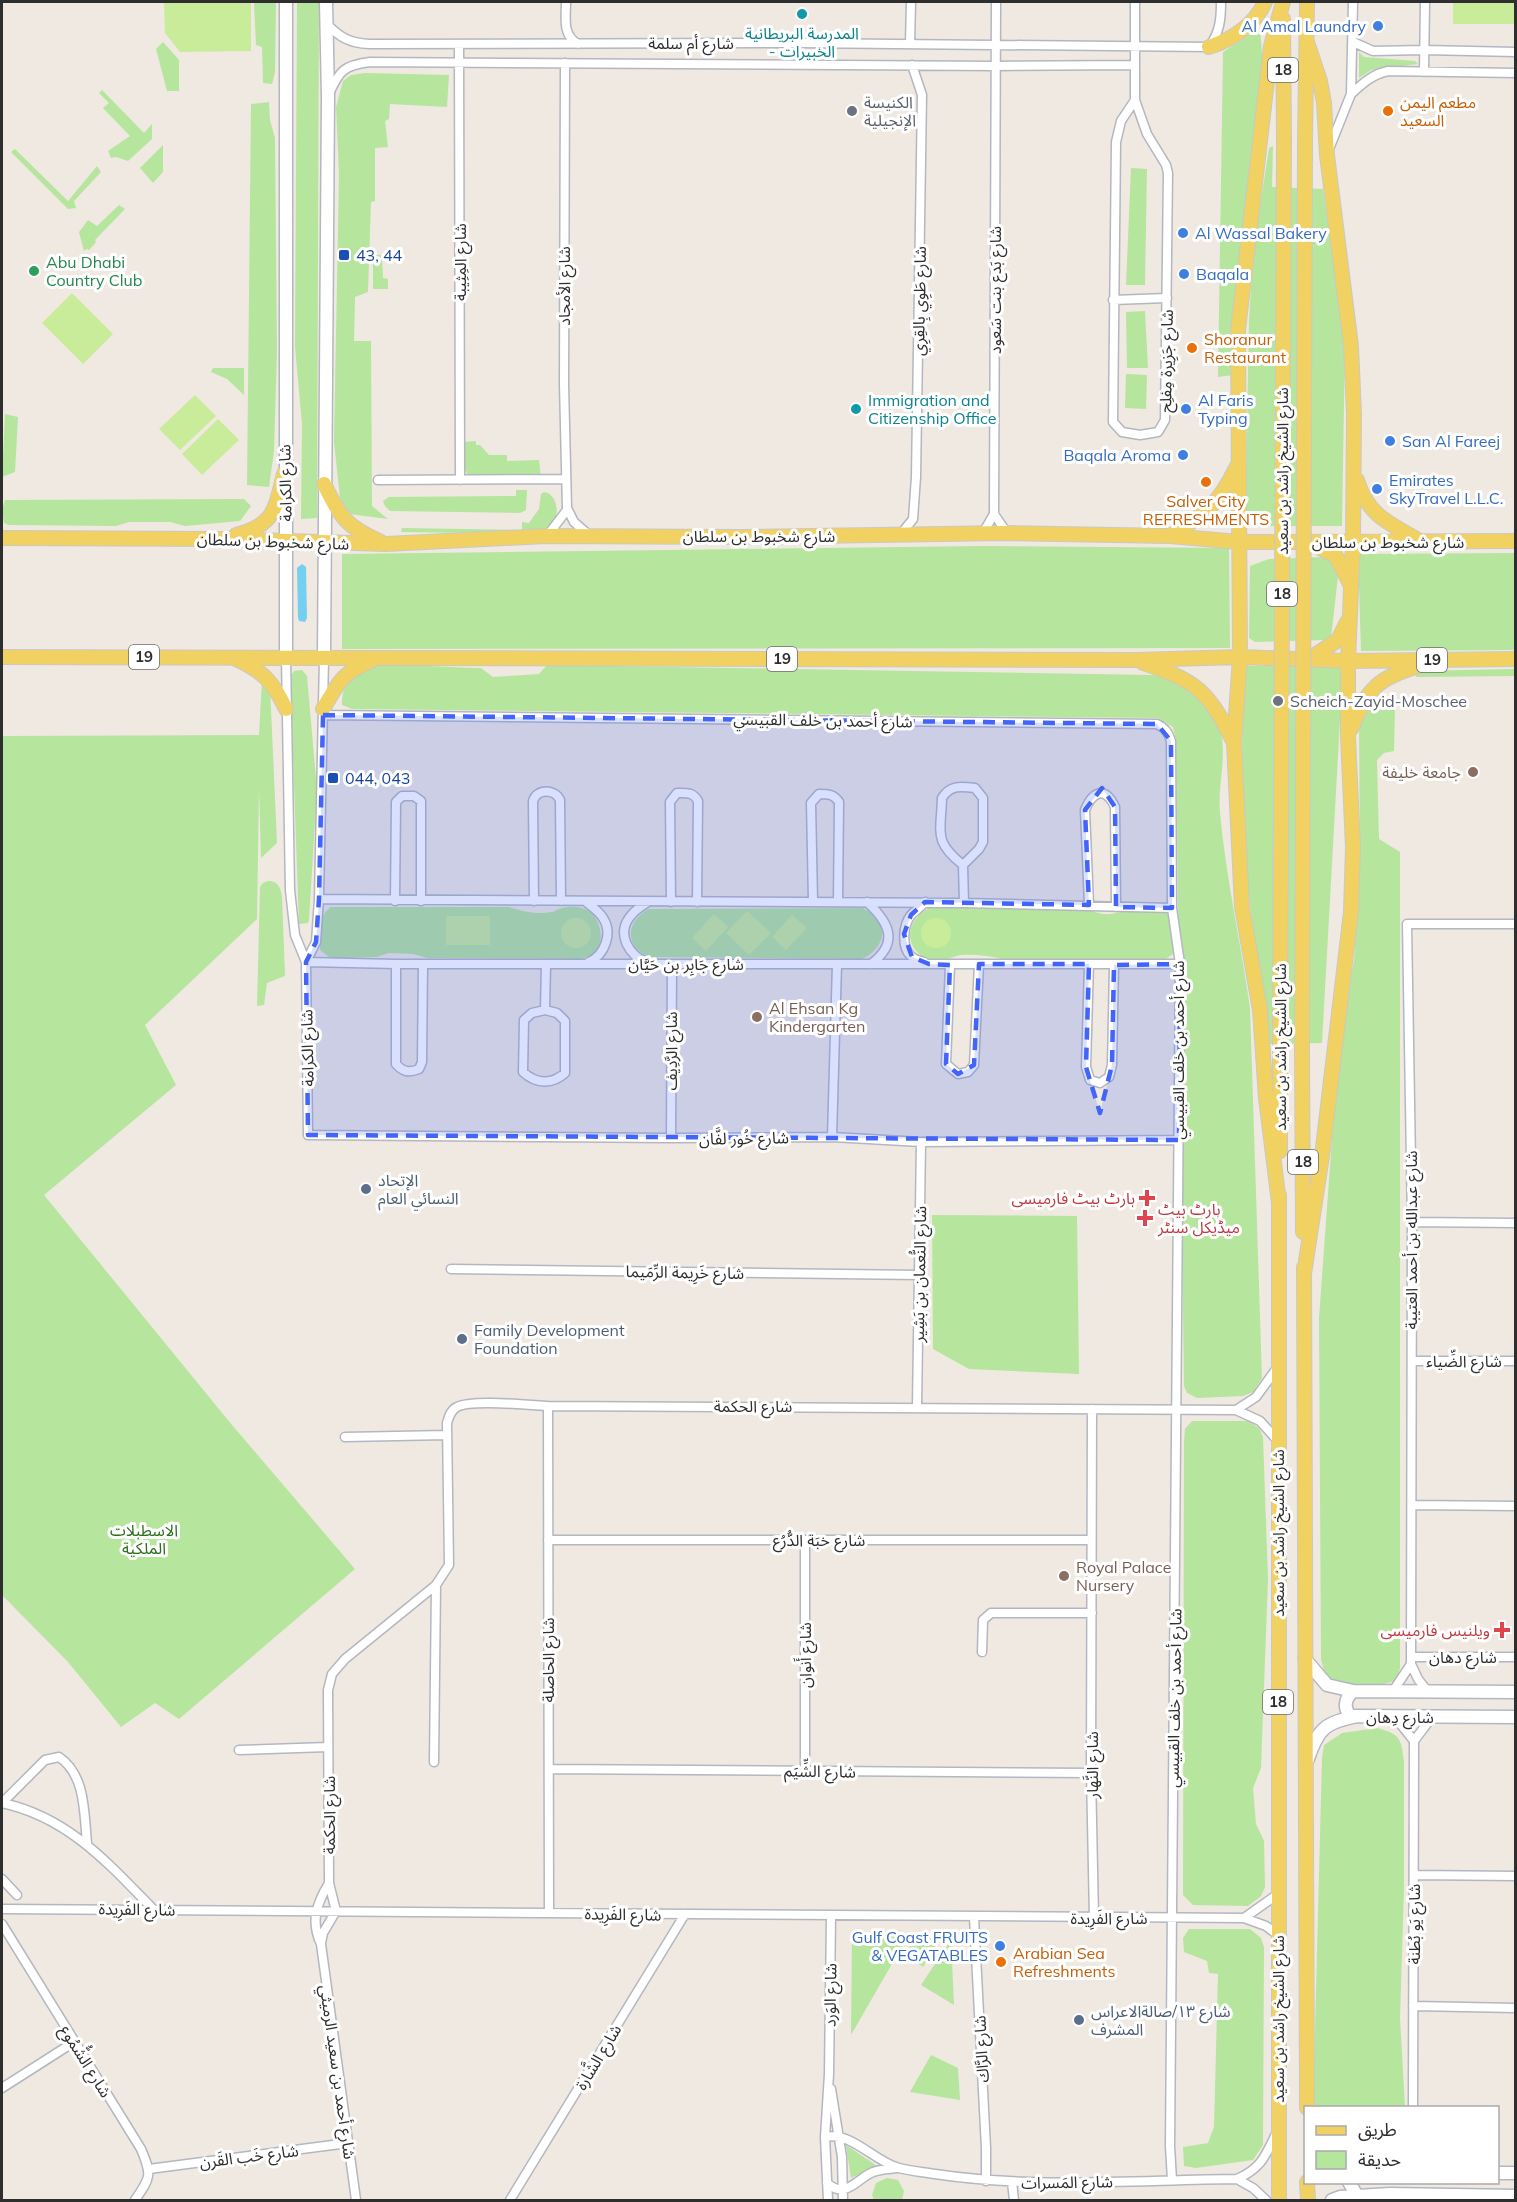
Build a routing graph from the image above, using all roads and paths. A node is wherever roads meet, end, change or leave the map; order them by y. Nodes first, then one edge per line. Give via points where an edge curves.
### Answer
1 (286, 2) edge
2 (326, 2) edge
3 (566, 2) edge
4 (911, 2) edge
5 (996, 2) edge
6 (1135, 2) edge
7 (1221, 2) edge
8 (1265, 2) edge
9 (1283, 2) edge
10 (1307, 2) edge
11 (1353, 2) edge
12 (1425, 2) edge
13 (326, 22) junction
14 (566, 30) junction
15 (1307, 42) junction
16 (1353, 42) junction
17 (579, 44) junction
18 (910, 44) junction
19 (459, 45) junction
20 (550, 45) junction
21 (995, 46) junction
22 (1135, 46) junction
23 (1209, 47) junction
24 (1424, 50) junction
25 (1515, 52) edge
26 (459, 63) junction
27 (565, 63) junction
28 (912, 65) junction
29 (1135, 65) junction
30 (996, 66) junction
31 (1424, 72) junction
32 (1515, 73) edge
33 (1351, 94) junction
34 (328, 97) junction
35 (1135, 100) junction
36 (1327, 154) junction
37 (1167, 298) junction
38 (1113, 300) junction
39 (1238, 464) junction
40 (1353, 465) junction
41 (284, 474) junction
42 (566, 479) junction
43 (378, 480) dead end
44 (460, 480) junction
45 (324, 484) junction
46 (567, 510) junction
47 (994, 514) junction
48 (983, 533) junction
49 (1007, 533) junction
50 (902, 534) junction
51 (546, 536) junction
52 (590, 536) junction
53 (1170, 536) junction
54 (2, 538) edge
55 (219, 539) junction
56 (286, 541) junction
57 (1239, 542) junction
58 (1275, 542) junction
59 (1308, 542) junction
60 (1353, 542) junction
61 (1422, 542) junction
62 (1515, 542) edge
63 (323, 543) junction
64 (386, 544) junction
65 (1240, 576) junction
66 (1351, 586) junction
67 (1350, 616) junction
68 (1240, 626) junction
69 (2, 657) edge
70 (232, 657) junction
71 (286, 657) junction
72 (324, 657) junction
73 (378, 657) junction
74 (1240, 657) junction
75 (1273, 658) junction
76 (1515, 659) edge
77 (1136, 660) junction
78 (1309, 660) junction
79 (1435, 660) junction
80 (1348, 661) junction
81 (286, 710) junction
82 (323, 712) junction
83 (1348, 736) junction
84 (1234, 743) junction
85 (963, 865) junction
86 (319, 899) junction
87 (395, 901) junction
88 (421, 901) junction
89 (534, 901) junction
90 (561, 901) junction
91 (585, 901) junction
92 (813, 901) junction
93 (648, 902) junction
94 (671, 902) junction
95 (697, 902) junction
96 (838, 902) junction
97 (867, 902) junction
98 (925, 902) junction
99 (964, 903) junction
100 (1089, 904) junction
101 (1116, 907) junction
102 (1172, 908) junction
103 (1515, 924) edge
104 (306, 962) junction
105 (396, 964) junction
106 (423, 964) junction
107 (546, 964) junction
108 (583, 964) junction
109 (648, 964) junction
110 (672, 964) junction
111 (837, 964) junction
112 (871, 964) junction
113 (929, 964) junction
114 (950, 964) junction
115 (979, 964) junction
116 (1089, 964) junction
117 (1114, 964) junction
118 (1180, 964) junction
119 (545, 1010) junction
120 (308, 1135) joint
121 (832, 1137) junction
122 (671, 1138) junction
123 (1179, 1140) junction
124 (921, 1142) junction
125 (1279, 1203) junction
126 (1412, 1222) junction
127 (1515, 1223) edge
128 (451, 1269) dead end
129 (1304, 1274) junction
130 (919, 1275) junction
131 (1412, 1361) junction
132 (1515, 1361) edge
133 (1278, 1366) junction
134 (548, 1406) junction
135 (917, 1406) junction
136 (1092, 1409) junction
137 (1178, 1410) junction
138 (1236, 1410) junction
139 (447, 1435) junction
140 (345, 1437) dead end
141 (1278, 1441) junction
142 (1412, 1506) junction
143 (1515, 1506) edge
144 (548, 1540) junction
145 (805, 1540) junction
146 (1091, 1540) junction
147 (436, 1586) junction
148 (1092, 1612) junction
149 (982, 1652) dead end
150 (1515, 1657) edge
151 (1305, 1659) junction
152 (1411, 1661) junction
153 (1353, 1691) junction
154 (1393, 1692) junction
155 (1428, 1692) junction
156 (1515, 1692) edge
157 (1358, 1716) junction
158 (1395, 1716) junction
159 (1432, 1717) junction
160 (1515, 1718) edge
161 (1414, 1741) junction
162 (328, 1747) junction
163 (238, 1750) dead end
164 (1307, 1761) junction
165 (434, 1762) dead end
166 (549, 1769) junction
167 (805, 1771) junction
168 (1091, 1773) junction
169 (87, 1843) junction
170 (1414, 1875) junction
171 (1515, 1876) edge
172 (2, 1880) edge
173 (329, 1882) junction
174 (1278, 1894) junction
175 (17, 1895) dead end
176 (2, 1909) edge
177 (153, 1910) junction
178 (316, 1910) junction
179 (336, 1911) junction
180 (549, 1913) junction
181 (685, 1914) junction
182 (831, 1916) junction
183 (974, 1917) junction
184 (1094, 1918) junction
185 (1170, 1918) junction
186 (1244, 1918) junction
187 (2, 1924) edge
188 (1278, 1935) junction
189 (321, 1944) junction
190 (1413, 2006) junction
191 (1515, 2008) edge
192 (74, 2042) junction
193 (829, 2074) junction
194 (2, 2088) edge
195 (1306, 2106) edge
196 (1413, 2106) edge
197 (1278, 2131) junction
198 (825, 2137) junction
199 (839, 2137) junction
200 (348, 2143) junction
201 (898, 2168) junction
202 (150, 2169) junction
203 (1499, 2173) edge
204 (1515, 2173) edge
205 (1237, 2179) junction
206 (1172, 2180) junction
207 (986, 2181) junction
208 (1012, 2182) junction
209 (827, 2183) junction
210 (1307, 2184) edge
211 (1350, 2184) edge
212 (844, 2189) junction
213 (1357, 2196) junction
214 (1515, 2196) edge
215 (1394, 2197) edge
216 (1435, 2198) edge
217 (135, 2200) edge
218 (356, 2200) edge
219 (510, 2200) edge
220 (828, 2200) edge
221 (843, 2200) edge
222 (1014, 2200) edge
223 (1266, 2200) edge
224 (1279, 2200) edge
225 (1308, 2200) edge
226 (1332, 2200) edge

1 - 41 main road, شارع الكرامة
2 - 13 main road, شارع الكرامة
3 - 14 street
4 - 18 street
5 - 21 street, شارع بَدع بنت سَعود
6 - 22 street, شارع جَزِيرة مِفلِح
7 - 23 street via 1221,23
8 - 23 main road via 1233,38
9 - 39 main road via 1271,46 1238,330
9 - 125 main road, شارع الشيخ راشد بن سعيد / 18, bridge
10 - 15 main road, شارع الشيخ راشد بن سعيد / 18
11 - 16 street
12 - 24 street
13 - 19 street, شارع أم سلمة via 347,42 357,44
13 - 34 main road, شارع الكرامة
14 - 17 street
14 - 20 street
15 - 36 main road via 1320,81
15 - 129 main road, شارع الشيخ راشد بن سعيد / 18, bridge
16 - 24 street via 1372,51
16 - 33 street
17 - 18 street, شارع أم سلمة
17 - 20 street, شارع أم سلمة
18 - 21 street, شارع أم سلمة
19 - 20 street, شارع أم سلمة
19 - 26 street, شارع المِثِيبة
21 - 22 street, شارع أم سلمة
21 - 30 street, شارع بَدع بنت سَعود
22 - 23 street, شارع أم سلمة
22 - 29 street, شارع جَزِيرة مِفلِح
24 - 25 street
24 - 31 street
26 - 27 street, شارع أم سلمة
26 - 34 street, شارع أم سلمة via 357,63 337,76
26 - 44 street, شارع المِثِيبة
27 - 28 street, شارع أم سلمة
27 - 42 street, شارع الأمجاد
28 - 30 street, شارع أم سلمة
28 - 50 street, شارع طَوِي بِالقِرِي via 922,95 916,477 914,519
29 - 30 street, شارع أم سلمة
29 - 35 street, شارع جَزِيرة مِفلِح
30 - 47 street, شارع بَدع بنت سَعود
31 - 32 street
31 - 33 street via 1378,73
33 - 36 street
34 - 45 main road, شارع الكرامة
35 - 37 street, شارع جَزِيرة مِفلِح via 1143,126 1168,173
35 - 38 street, شارع جَزِيرة مِفلِح via 1121,121 1116,142
36 - 40 main road via 1351,346
37 - 38 street, شارع جَزِيرة مِفلِح
37 - 38 street, شارع جَزِيرة مِفلِح via 1165,420 1158,432 1140,435 1122,432 1113,422
39 - 53 main road via 1215,503
39 - 57 main road
40 - 60 main road
40 - 61 main road via 1362,497 1372,510
41 - 55 main road via 275,510 267,521 255,529
41 - 56 main road, شارع الكرامة
42 - 44 street
42 - 46 street, شارع الأمجاد
43 - 44 street
45 - 63 main road, شارع الكرامة
45 - 64 main road via 345,521
46 - 51 street
46 - 52 street
47 - 48 street, شارع بَدع بنت سَعود
47 - 49 street
48 - 49 main road, شارع شخبوط بن سلطان
48 - 50 main road, شارع شخبوط بن سلطان
49 - 53 main road, شارع شخبوط بن سلطان
50 - 52 main road, شارع شخبوط بن سلطان
51 - 52 main road, شارع شخبوط بن سلطان
51 - 64 main road, شارع شخبوط بن سلطان
53 - 57 main road, شارع شخبوط بن سلطان
54 - 55 main road, شارع شخبوط بن سلطان
55 - 56 main road, شارع شخبوط بن سلطان
56 - 63 main road, شارع شخبوط بن سلطان
56 - 71 main road, شارع الكرامة
57 - 58 main road, شارع شخبوط بن سلطان
57 - 65 main road
58 - 59 main road, شارع شخبوط بن سلطان
58 - 65 main road via 1247,557
59 - 60 main road, شارع شخبوط بن سلطان
59 - 66 main road via 1336,556
60 - 61 main road, شارع شخبوط بن سلطان
60 - 66 main road
61 - 62 main road, شارع شخبوط بن سلطان
63 - 64 main road, شارع شخبوط بن سلطان
63 - 72 main road, شارع الكرامة
65 - 68 main road
66 - 67 main road
67 - 78 main road via 1338,640
67 - 80 main road
68 - 74 main road
68 - 75 main road via 1249,645
69 - 70 main road, 19
70 - 71 main road, 19
70 - 81 main road via 265,675
71 - 72 main road, 19
71 - 81 street, شارع الكرامة
72 - 73 main road, 19
72 - 82 street, شارع الكرامة
73 - 77 main road, 19
73 - 82 main road via 344,676
74 - 75 main road, 19
74 - 77 main road, 19
74 - 84 main road
75 - 78 main road, 19
76 - 79 main road, 19
77 - 84 main road via 1202,691
78 - 80 main road, 19
79 - 80 main road, 19
79 - 83 main road via 1399,672 1375,687 1361,703
80 - 83 main road
81 - 104 street, شارع الكرامة via 290,890 295,934
82 - 86 street, شارع الكرامة
82 - 102 street, شارع أحمد بن خلف القبيسي via 1157,724 1166,729 1171,741
83 - 129 main road via 1353,847 1351,912
84 - 125 main road via 1242,907 1260,1010
85 - 85 street via 941,842 942,798 952,788 963,786 975,788 983,798 983,842
85 - 99 street
86 - 87 street
86 - 104 street, شارع الكرامة via 316,942
87 - 88 street
87 - 88 street via 396,802 402,796 414,795 420,801
88 - 89 street
89 - 90 street
89 - 90 street via 533,801 539,792 552,792 560,800
90 - 91 street
91 - 93 street
91 - 108 street via 602,917 607,934 603,952
92 - 95 street
92 - 96 street
92 - 96 street via 811,803 819,794 830,794 839,802
93 - 94 street
93 - 109 street via 635,911 624,928 628,947 636,958
94 - 95 street
94 - 95 street via 670,802 677,793 690,793 698,801
96 - 97 street
97 - 98 street
97 - 112 street via 881,915 888,936 882,956
98 - 99 street
98 - 113 street via 911,915 904,934 910,955
99 - 100 street
100 - 101 street
100 - 101 street via 1085,810 1089,800 1101,793 1108,795 1115,807
101 - 102 street
102 - 118 street, شارع أحمد بن خلف القبيسي
103 - 126 street, شارع عبدالله بن أحمد العتيبة via 1407,924
104 - 105 street, شارع جَابِر بن حَيَّان
104 - 120 street, شارع الكرامة
105 - 106 street, شارع جَابِر بن حَيَّان
105 - 106 street via 396,1064 410,1072 419,1069 422,1062
106 - 107 street, شارع جَابِر بن حَيَّان
107 - 108 street, شارع جَابِر بن حَيَّان
107 - 119 street
108 - 109 street, شارع جَابِر بن حَيَّان
109 - 110 street, شارع جَابِر بن حَيَّان
110 - 111 street, شارع جَابِر بن حَيَّان
110 - 122 street, شارع الرَّدِيف
111 - 112 street, شارع جَابِر بن حَيَّان
111 - 121 street
112 - 113 street, شارع جَابِر بن حَيَّان
113 - 114 street, شارع جَابِر بن حَيَّان
114 - 115 street, شارع جَابِر بن حَيَّان
114 - 115 street via 946,1064 958,1074 968,1072 974,1065
115 - 116 street, شارع جَابِر بن حَيَّان
116 - 117 street, شارع جَابِر بن حَيَّان
116 - 117 street via 1086,1068 1090,1080 1100,1083 1109,1077 1112,1065
117 - 118 street, شارع جَابِر بن حَيَّان
118 - 123 street, شارع أحمد بن خلف القبيسي
119 - 119 street via 524,1020 523,1072 544,1082 557,1080 565,1073 565,1021 557,1013
120 - 122 street, شارع خُور لفَّان
121 - 122 street, شارع خُور لفَّان
121 - 124 street, شارع خُور لفَّان
123 - 124 street, شارع خُور لفَّان
123 - 137 street, شارع أحمد بن خلف القبيسي
124 - 130 street, شارع النُّعمان بن بَشِير
125 - 133 main road, شارع الشيخ راشد بن سعيد / 18
126 - 127 street
126 - 131 street, شارع عبدالله بن أحمد العتيبة
128 - 130 street, شارع خَرِيمة الرِّمَيما
129 - 151 main road, شارع الشيخ راشد بن سعيد / 18
130 - 135 street, شارع النُّعمان بن بَشِير
131 - 132 street, شارع الضِّياء
131 - 142 street, شارع عبدالله بن أحمد العتيبة
133 - 138 street via 1256,1397
133 - 141 main road, شارع الشيخ راشد بن سعيد / 18
134 - 135 street, شارع الحكمة
134 - 139 street, شارع الحكمة via 464,1404 449,1415
134 - 144 street, شارع الحاصلة
135 - 136 street, شارع الحكمة
136 - 137 street, شارع الحكمة
136 - 146 street, شارع النَّهار
137 - 138 street, شارع الحكمة
137 - 185 street, شارع أحمد بن خلف القبيسي
138 - 141 street, شارع الحكمة via 1260,1421
139 - 140 street
139 - 147 street, شارع الحكمة via 449,1565
141 - 174 main road, شارع الشيخ راشد بن سعيد / 18
142 - 143 street
142 - 152 street, شارع عبدالله بن أحمد العتيبة
144 - 145 street, شارع خبَة الدُّرُع
144 - 166 street, شارع الحاصلة
145 - 146 street, شارع خبَة الدُّرُع
145 - 167 street, شارع أَنوان
146 - 148 street, شارع النَّهار
147 - 162 street, شارع الحكمة via 345,1659 332,1674 328,1690
147 - 165 street, شارع الحكمة
148 - 149 street via 992,1613 983,1620
148 - 168 street, شارع النَّهار
150 - 152 street, شارع دهان
151 - 153 main road, شارع دِهان via 1327,1685
151 - 164 main road, شارع الشيخ راشد بن سعيد / 18
152 - 154 street
152 - 155 street
153 - 154 main road, شارع دِهان
153 - 157 main road via 1345,1707 1350,1716
154 - 155 main road, شارع دِهان
155 - 156 main road, شارع دِهان
157 - 158 main road, شارع دِهان
157 - 164 main road, شارع دِهان via 1339,1719 1318,1733
158 - 159 main road, شارع دِهان
158 - 161 street
159 - 160 main road, شارع دِهان
159 - 161 street
161 - 170 street, شارع يَو بُطنة
162 - 163 street
162 - 173 street, شارع الحكمة
164 - 195 main road, شارع الشيخ راشد بن سعيد / 18
166 - 167 street, شارع الشِّيَم
166 - 180 street, شارع الحاصلة
167 - 168 street, شارع الشِّيَم
168 - 184 street, شارع النَّهار
169 - 169 street via 81,1790 72,1767 59,1757 45,1760 2,1803 54,1822
169 - 177 street
170 - 171 street
170 - 190 street, شارع يَو بُطنة
172 - 175 street
173 - 178 street, شارع الحكمة
173 - 179 street, شارع الحكمة
174 - 186 street
174 - 188 main road, شارع الشيخ راشد بن سعيد / 18
176 - 177 street, شارع الفَرِيدة
177 - 178 street, شارع الفَرِيدة
178 - 179 street, شارع الفَرِيدة
178 - 189 street, شارع أحمد بن سعيد الرميثي via 315,1926
179 - 180 street, شارع الفَرِيدة
179 - 189 street
180 - 181 street, شارع الفَرِيدة
181 - 182 street, شارع الفَرِيدة
181 - 219 street, شارع الشَّارة
182 - 183 street, شارع الفَرِيدة
182 - 193 street, شارع الوَرد
183 - 184 street, شارع الفَرِيدة
183 - 207 street, شارع الرَّاك
184 - 185 street, شارع الفَرِيدة
185 - 186 street, شارع الفَرِيدة
185 - 206 street, شارع أحمد بن خلف القبيسي
186 - 188 street, شارع الفَرِيدة
187 - 192 street, شارع الشُّمُوع
188 - 197 main road, شارع الشيخ راشد بن سعيد / 18
189 - 200 street, شارع أحمد بن سعيد الرميثي
190 - 191 street
190 - 196 street, شارع يَو بُطنة
192 - 194 street
192 - 202 street, شارع الشُّمُوع
193 - 198 street, شارع الوَرد
193 - 199 street, شارع الوَرد
197 - 205 street via 1253,2172
197 - 224 main road, شارع الشيخ راشد بن سعيد / 18
198 - 199 street, شارع المَسرات
198 - 209 street, شارع الوَرد
199 - 201 street, شارع المَسرات
199 - 212 street, شارع الوَرد
200 - 202 street, شارع خَب القَرن
200 - 218 street, شارع أحمد بن سعيد الرميثي
201 - 207 street, شارع المَسرات
201 - 212 street, شارع المَسرات via 875,2171
202 - 217 street
203 - 204 main road
205 - 206 street, شارع المَسرات
205 - 223 street
206 - 208 street, شارع المَسرات
207 - 208 street, شارع المَسرات
208 - 222 street
209 - 212 street
209 - 220 street, شارع الوَرد
210 - 225 main road
211 - 213 main road
212 - 221 street, شارع الوَرد
213 - 215 main road
213 - 226 main road
214 - 216 main road
215 - 216 main road

